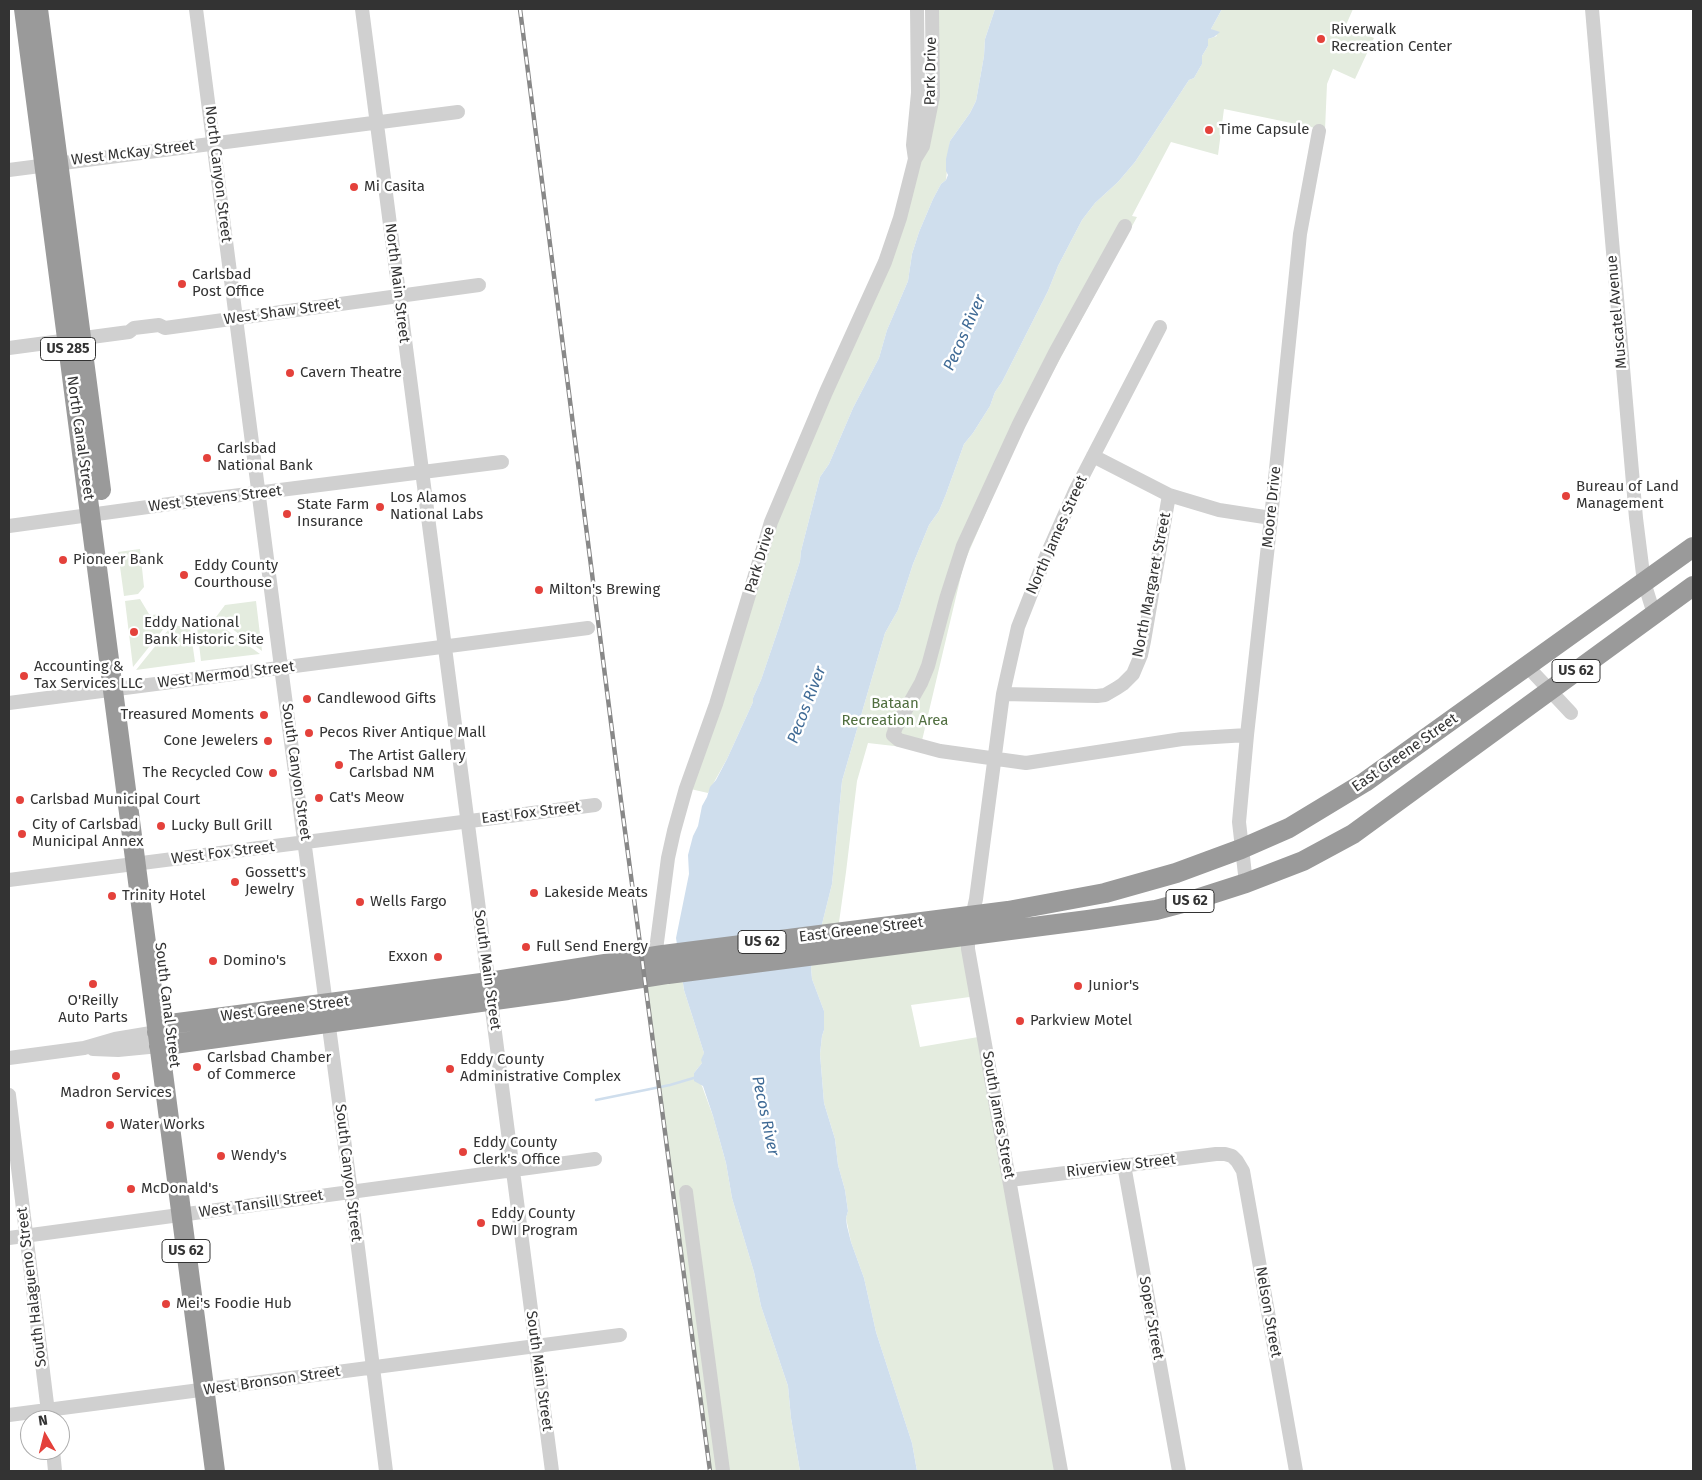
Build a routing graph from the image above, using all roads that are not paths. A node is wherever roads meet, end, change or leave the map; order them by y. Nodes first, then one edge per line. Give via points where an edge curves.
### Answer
1 (24, 9) edge
2 (38, 9) edge
3 (196, 9) edge
4 (362, 9) edge
5 (917, 9) edge
6 (931, 9) edge
7 (1592, 9) edge
8 (458, 112) dead end
9 (377, 122) junction
10 (1319, 132) dead end
11 (214, 143) junction
12 (915, 160) junction
13 (51, 164) junction
14 (9, 170) edge
15 (1126, 226) dead end
16 (479, 285) dead end
17 (398, 296) junction
18 (236, 318) junction
19 (1160, 327) dead end
20 (74, 339) junction
21 (9, 348) edge
22 (1093, 456) junction
23 (502, 462) dead end
24 (421, 472) junction
25 (259, 493) junction
26 (1169, 495) junction
27 (97, 514) junction
28 (1271, 518) junction
29 (9, 526) edge
30 (1693, 547) edge
31 (1644, 582) junction
32 (1693, 586) edge
33 (1654, 614) junction
34 (588, 628) dead end
35 (444, 646) junction
36 (1528, 666) junction
37 (281, 667) junction
38 (119, 689) junction
39 (1550, 690) junction
40 (1003, 694) junction
41 (9, 703) edge
42 (1571, 713) dead end
43 (1247, 735) junction
44 (993, 758) junction
45 (595, 805) dead end
46 (467, 822) junction
47 (306, 843) junction
48 (1241, 849) junction
49 (142, 863) junction
50 (9, 880) edge
51 (1246, 883) junction
52 (1085, 897) junction
53 (973, 915) junction
54 (1088, 920) junction
55 (968, 935) junction
56 (856, 940) junction
57 (659, 962) junction
58 (490, 992) junction
59 (326, 1003) junction
60 (329, 1023) junction
61 (165, 1036) junction
62 (9, 1058) edge
63 (9, 1095) edge
64 (1232, 1156) joint
65 (595, 1159) dead end
66 (1124, 1165) junction
67 (513, 1170) junction
68 (1010, 1180) junction
69 (351, 1192) junction
70 (686, 1192) dead end
71 (188, 1214) junction
72 (26, 1236) junction
73 (9, 1238) edge
74 (620, 1335) dead end
75 (536, 1346) junction
76 (372, 1368) junction
77 (210, 1390) junction
78 (47, 1410) edge
79 (70, 1410) edge
80 (215, 1471) edge
81 (227, 1471) edge
82 (386, 1471) edge
83 (552, 1471) edge
84 (723, 1471) edge
85 (1061, 1471) edge
86 (1179, 1471) edge
87 (1296, 1471) edge

1 - 13 highway, North Canal Street / US 285
2 - 13 highway, North Canal Street / US 285
3 - 11 street, North Canyon Street
4 - 9 street, North Main Street
5 - 12 street, Park Drive
6 - 12 street, Park Drive via 933,96 923,146
7 - 31 street, Muscatel Avenue via 1626,418
8 - 9 street, West McKay Street
9 - 11 street, West McKay Street
9 - 17 street, North Main Street
10 - 28 street, Moore Drive via 1300,234
11 - 13 street, West McKay Street
11 - 18 street, North Canyon Street
12 - 57 street, Park Drive via 885,262 772,522 680,809 668,858
13 - 14 street, West McKay Street
13 - 20 highway, North Canal Street / US 285
15 - 44 street via 1019,424 963,546 928,666 894,732 894,737 899,740 920,746
16 - 17 street, West Shaw Street
17 - 18 street, West Shaw Street
17 - 24 street, North Main Street
18 - 20 street, West Shaw Street via 165,328 160,332 134,335 129,332
18 - 25 street, North Canyon Street
19 - 22 street, North James Street
20 - 21 street, West Shaw Street
20 - 27 highway, North Canal Street / US 285
22 - 26 street
22 - 40 street, North James Street via 1030,594 1018,627
23 - 24 street, West Stevens Street
24 - 25 street, West Stevens Street
24 - 35 street, North Main Street
25 - 27 street, West Stevens Street
25 - 37 street, North Canyon Street
26 - 28 street via 1219,510
26 - 40 street, North Margaret Street via 1144,641 1133,674 1124,684 1105,695
27 - 29 street, West Stevens Street
27 - 38 highway, North Canal Street / US 285
28 - 43 street, Moore Drive
30 - 31 highway, East Greene Street / US 62
31 - 33 street, Muscatel Avenue
31 - 36 highway, East Greene Street / US 62
32 - 33 highway, East Greene Street / US 62
33 - 39 highway, East Greene Street / US 62
34 - 35 street, West Mermod Street
35 - 37 street, West Mermod Street
35 - 46 street, South Main Street
36 - 39 street
36 - 48 highway, East Greene Street / US 62 via 1365,782 1289,828
37 - 38 street, West Mermod Street
37 - 47 street, South Canyon Street
38 - 41 street, West Mermod Street
38 - 49 highway, South Canal Street / US 285
39 - 42 street
39 - 51 highway, East Greene Street / US 62 via 1353,834 1303,861
40 - 44 street, North James Street
43 - 44 street via 1182,739 1026,763
43 - 48 street, Moore Drive via 1238,822
44 - 53 street, South James Street
45 - 46 street, East Fox Street
46 - 47 street, West Fox Street
46 - 58 street, South Main Street
47 - 49 street, West Fox Street
47 - 59 street, South Canyon Street
48 - 51 street, Moore Drive
48 - 52 highway, East Greene Street / US 62 via 1167,876
49 - 50 street, West Fox Street
49 - 61 highway, South Canal Street / US 285
51 - 54 highway, East Greene Street / US 62 via 1173,906
52 - 53 highway, East Greene Street / US 62
52 - 54 highway
53 - 55 street, South James Street
53 - 56 highway, East Greene Street / US 62
54 - 55 highway, East Greene Street / US 62
55 - 56 highway, East Greene Street / US 62
55 - 68 street, South James Street
56 - 57 highway, East Greene Street / US 62
56 - 57 highway, East Greene Street / US 62 via 676,972
57 - 58 highway, East Greene Street / US 62 via 568,990
58 - 59 highway, West Greene Street / US 62
58 - 60 highway, West Greene Street / US 62
58 - 67 street, South Main Street
59 - 60 street, South Canyon Street
59 - 61 highway, West Greene Street / US 62
60 - 61 highway, West Greene Street / US 62
60 - 69 street, South Canyon Street
61 - 62 street, West Greene Street via 118,1050 84,1048
61 - 71 highway, South Canal Street / US 62
63 - 72 street, South Halagueno Street
64 - 66 street, Riverview Street via 1216,1154
64 - 87 street, Nelson Street via 1243,1171
65 - 67 street, West Tansill Street
66 - 68 street, Riverview Street
66 - 86 street, Soper Street
67 - 69 street, West Tansill Street
67 - 75 street, South Main Street
68 - 85 street, South James Street
69 - 71 street, West Tansill Street
69 - 76 street, South Canyon Street
70 - 84 street
71 - 72 street, West Tansill Street
71 - 77 highway, South Canal Street / US 62
72 - 73 street, West Tansill Street
72 - 78 street, South Halagueno Street
74 - 75 street, West Bronson Street
75 - 76 street, West Bronson Street
75 - 83 street, South Main Street
76 - 77 street, West Bronson Street
76 - 82 street, South Canyon Street
77 - 79 street, West Bronson Street via 130,1398
77 - 80 highway, South Canal Street / US 62
77 - 81 highway, South Canal Street / US 62

